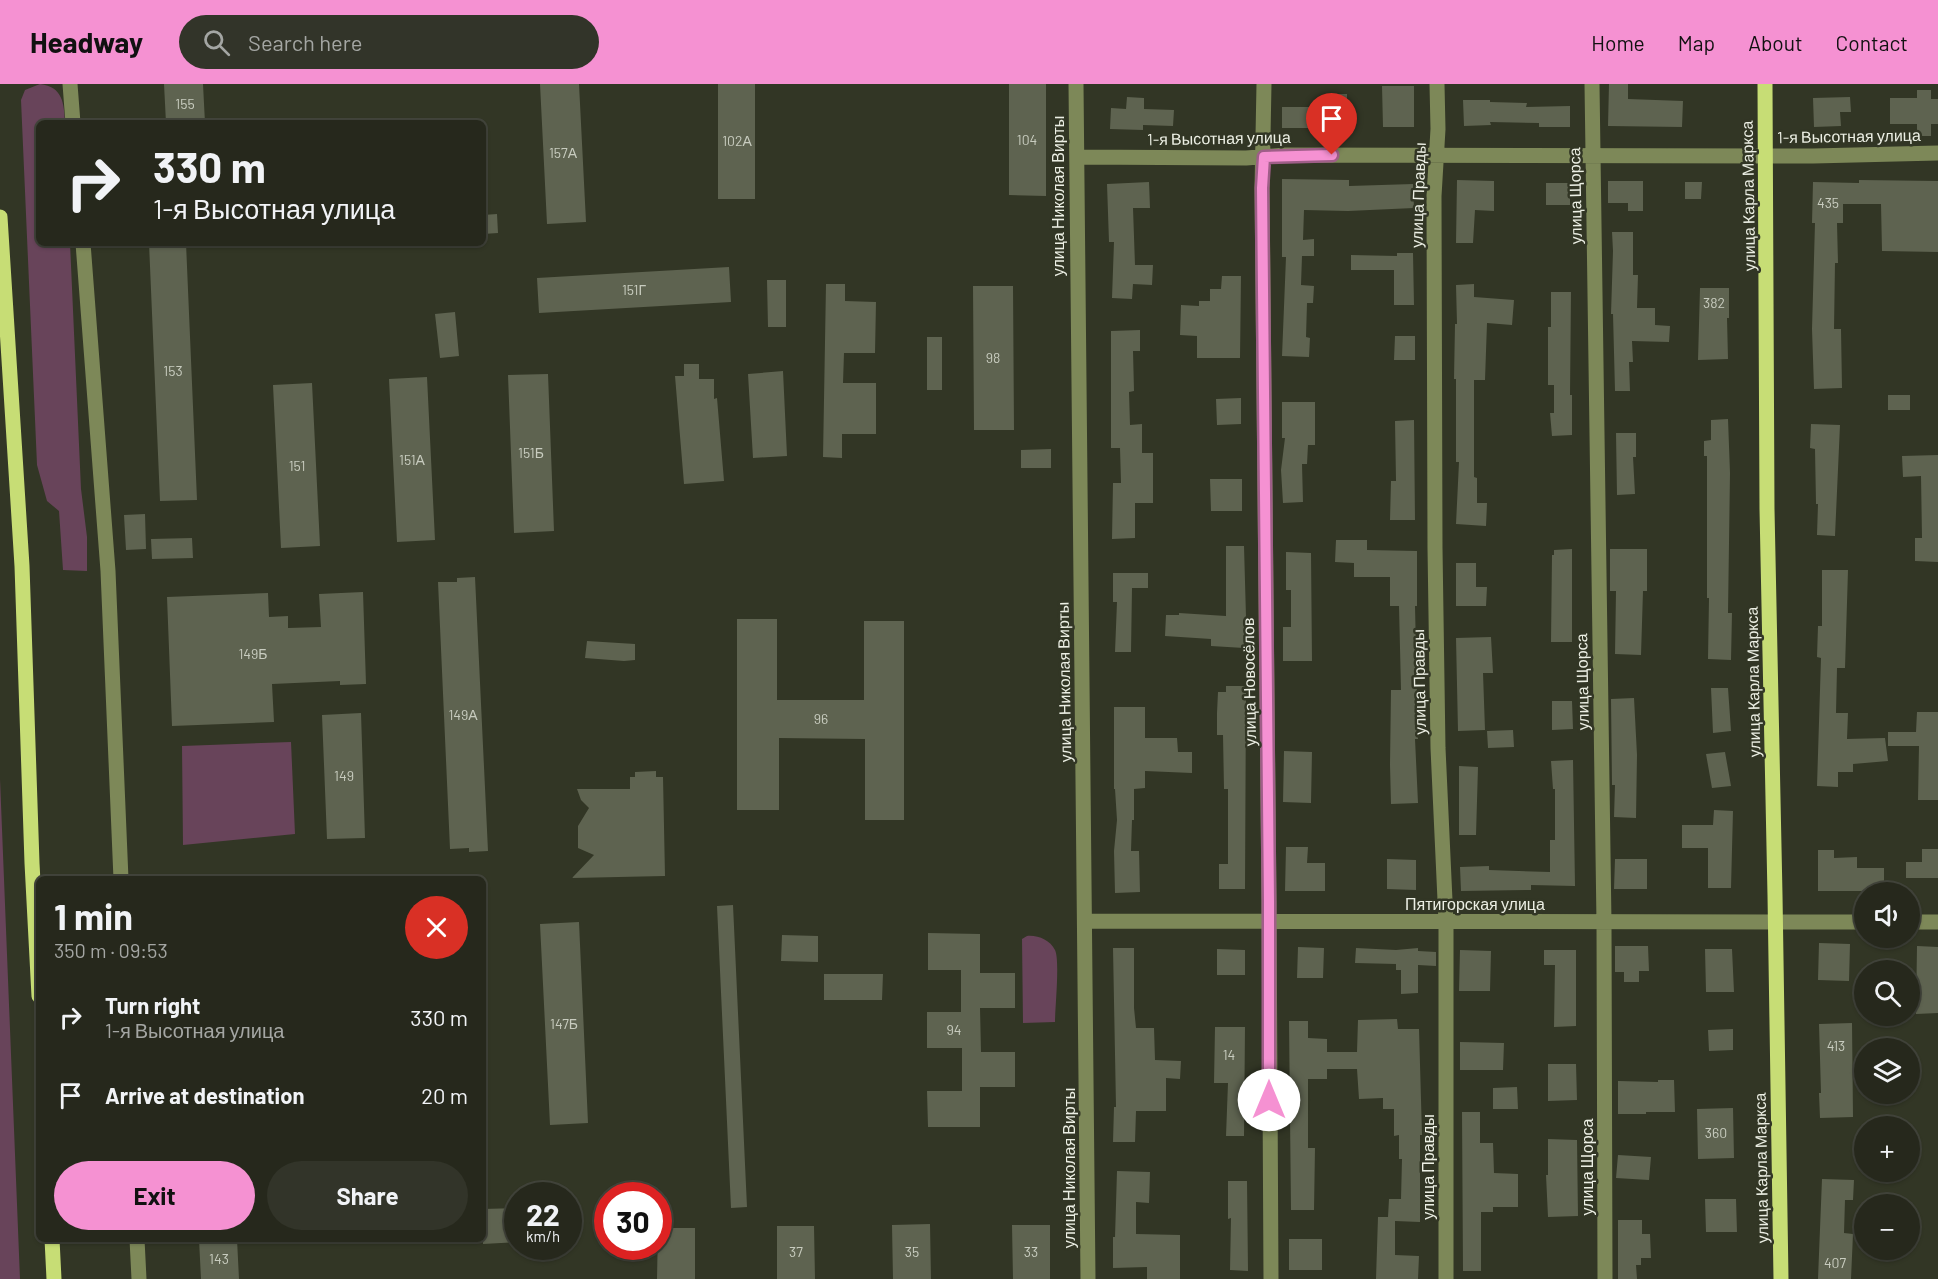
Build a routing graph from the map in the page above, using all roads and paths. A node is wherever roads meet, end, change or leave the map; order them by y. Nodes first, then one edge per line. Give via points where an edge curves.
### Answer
1 (70, 84) edge
2 (1076, 84) edge
3 (1264, 84) edge
4 (1437, 84) edge
5 (1592, 84) edge
6 (1765, 84) edge
7 (73, 120) edge
8 (1938, 153) edge
9 (1437, 155) junction
10 (1593, 155) junction
11 (1766, 155) junction
12 (1077, 157) junction
13 (1264, 157) junction
14 (0, 218) edge
15 (82, 246) edge
16 (121, 876) edge
17 (1085, 921) junction
18 (1269, 921) junction
19 (1446, 922) junction
20 (1854, 922) edge
21 (1920, 922) edge
22 (1938, 922) edge
23 (1604, 923) junction
24 (1776, 923) junction
25 (36, 939) edge
26 (52, 1242) edge
27 (137, 1242) edge
28 (54, 1279) edge
29 (139, 1279) edge
30 (1088, 1279) edge
31 (1271, 1279) edge
32 (1446, 1279) edge
33 (1605, 1279) edge
34 (1781, 1279) edge

1 - 7 street
2 - 12 street, улица Николая Вирты
3 - 13 street, улица Новосёлов
4 - 9 street, улица Правды
5 - 10 street, улица Щорса
6 - 11 main road, улица Карла Маркса
8 - 11 street, 1-я Высотная улица
9 - 10 street, 1-я Высотная улица
9 - 13 street, 1-я Высотная улица
9 - 19 street, улица Правды via 1435,548
10 - 11 street, 1-я Высотная улица
10 - 23 street, улица Щорса
11 - 24 main road, улица Карла Маркса via 1767,509
12 - 13 street, 1-я Высотная улица
12 - 17 street, улица Николая Вирты
13 - 18 street, улица Новосёлов
14 - 25 main road via 22,566
15 - 16 street via 108,571
17 - 18 street, Пятигорская улица
17 - 30 street, улица Николая Вирты
18 - 19 street, Пятигорская улица
18 - 31 street, улица Новосёлов
19 - 23 street, Пятигорская улица
19 - 32 street, улица Правды
20 - 24 street, Пятигорская улица
21 - 22 street
23 - 24 street, Пятигорская улица
23 - 33 street, улица Щорса
24 - 34 main road, улица Карла Маркса
26 - 28 main road
27 - 29 street

